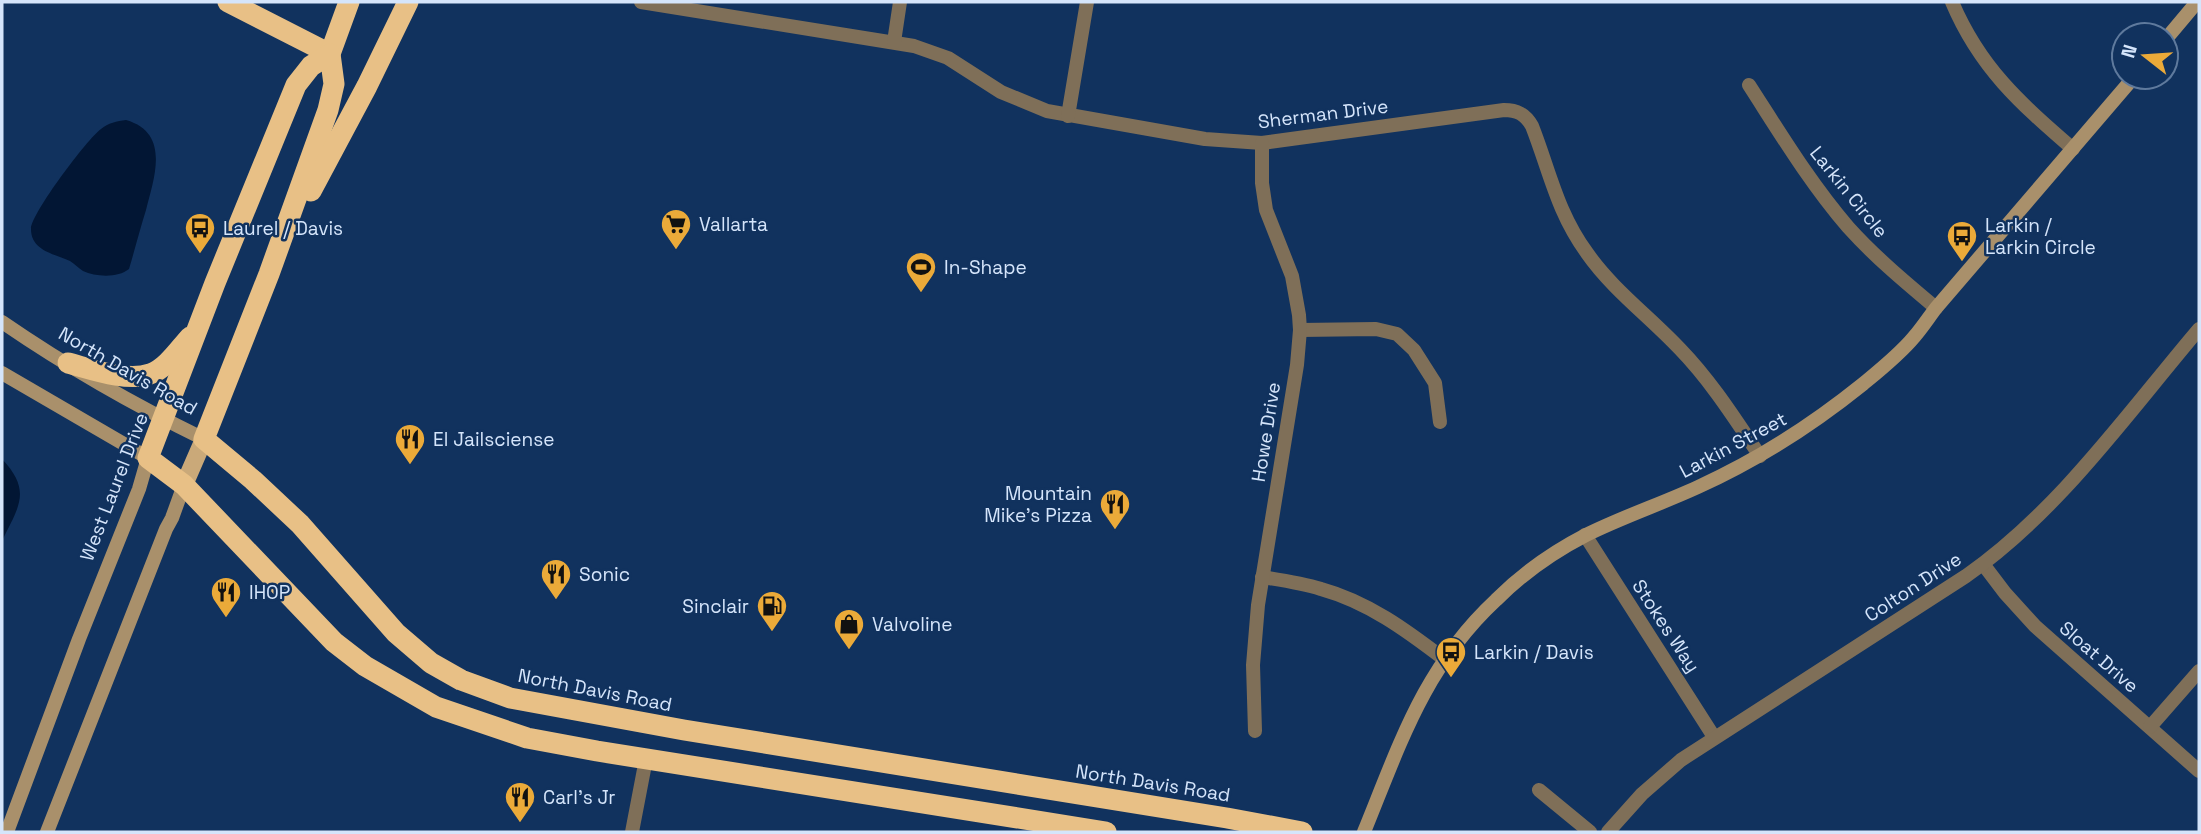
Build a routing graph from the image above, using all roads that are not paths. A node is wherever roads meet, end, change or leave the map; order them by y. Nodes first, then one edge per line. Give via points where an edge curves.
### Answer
1 (228, 2) edge
2 (349, 2) edge
3 (408, 2) edge
4 (641, 2) edge
5 (900, 2) edge
6 (1087, 2) edge
7 (1952, 2) edge
8 (2197, 2) edge
9 (717, 8) edge
10 (2180, 22) edge
11 (894, 42) junction
12 (330, 54) junction
13 (1749, 85) dead end
14 (2122, 91) edge
15 (1068, 116) junction
16 (1262, 143) junction
17 (2073, 149) junction
18 (269, 274) junction
19 (1936, 307) junction
20 (2, 322) edge
21 (199, 328) junction
22 (2199, 329) edge
23 (1300, 330) junction
24 (68, 363) junction
25 (2, 373) edge
26 (163, 419) junction
27 (1440, 422) dead end
28 (204, 439) junction
29 (1759, 456) junction
30 (148, 458) junction
31 (184, 485) junction
32 (1585, 535) junction
33 (1983, 564) junction
34 (1262, 577) junction
35 (1444, 659) junction
36 (2199, 671) edge
37 (2150, 727) junction
38 (1255, 731) dead end
39 (1714, 737) junction
40 (646, 760) junction
41 (2199, 771) edge
42 (1539, 790) dead end
43 (6, 832) edge
44 (47, 832) edge
45 (632, 832) edge
46 (1106, 832) edge
47 (1301, 832) edge
48 (1364, 832) edge
49 (1590, 832) edge
50 (1608, 832) edge

1 - 12 highway
2 - 12 highway
3 - 18 highway
4 - 9 street, Sherman Drive
5 - 11 street
6 - 15 street
7 - 17 street via 1997,77
8 - 10 street
9 - 11 street, Sherman Drive
11 - 15 street, Sherman Drive via 948,58 1016,100
12 - 18 highway via 334,84 328,110
12 - 21 highway, West Laurel Drive via 310,65 296,85
13 - 19 street, Larkin Circle via 1833,209 1881,260
14 - 17 street, Larkin Street
15 - 16 street, Sherman Drive via 1205,139
16 - 23 street, Howe Drive via 1266,210 1292,276
16 - 29 street, Sherman Drive via 1504,110 1521,114 1532,126 1559,205 1586,252 1612,285 1708,381
17 - 19 street, Larkin Street
18 - 28 highway
19 - 29 street, Larkin Street via 1914,338 1874,375 1831,410
20 - 24 street, North Davis Road
21 - 24 highway via 151,374 107,373
21 - 26 highway, West Laurel Drive
22 - 33 street, Colton Drive via 2052,503
23 - 27 street via 1376,329 1396,334 1414,349 1437,386
23 - 34 street, Howe Drive
24 - 26 street, North Davis Road
25 - 30 street
26 - 28 street, North Davis Road
26 - 30 highway, West Laurel Drive
28 - 31 main road
28 - 47 highway, North Davis Road via 300,524 396,633 431,663 510,698
29 - 32 street, Larkin Street via 1695,489
30 - 31 highway
30 - 43 street, West Laurel Drive
31 - 40 highway via 334,642 365,666 436,707 473,721 527,738
31 - 44 street
32 - 35 street, Larkin Street via 1509,587
32 - 39 street, Stokes Way
33 - 37 street, Sloat Drive via 2035,626
33 - 39 street, Colton Drive
34 - 35 street via 1321,588 1358,602
34 - 38 street, Howe Drive via 1254,645
35 - 48 street, Larkin Street via 1413,712
36 - 37 street
37 - 41 street, Sloat Drive
39 - 50 street, Colton Drive via 1652,785
40 - 45 street
40 - 46 highway
42 - 49 street

